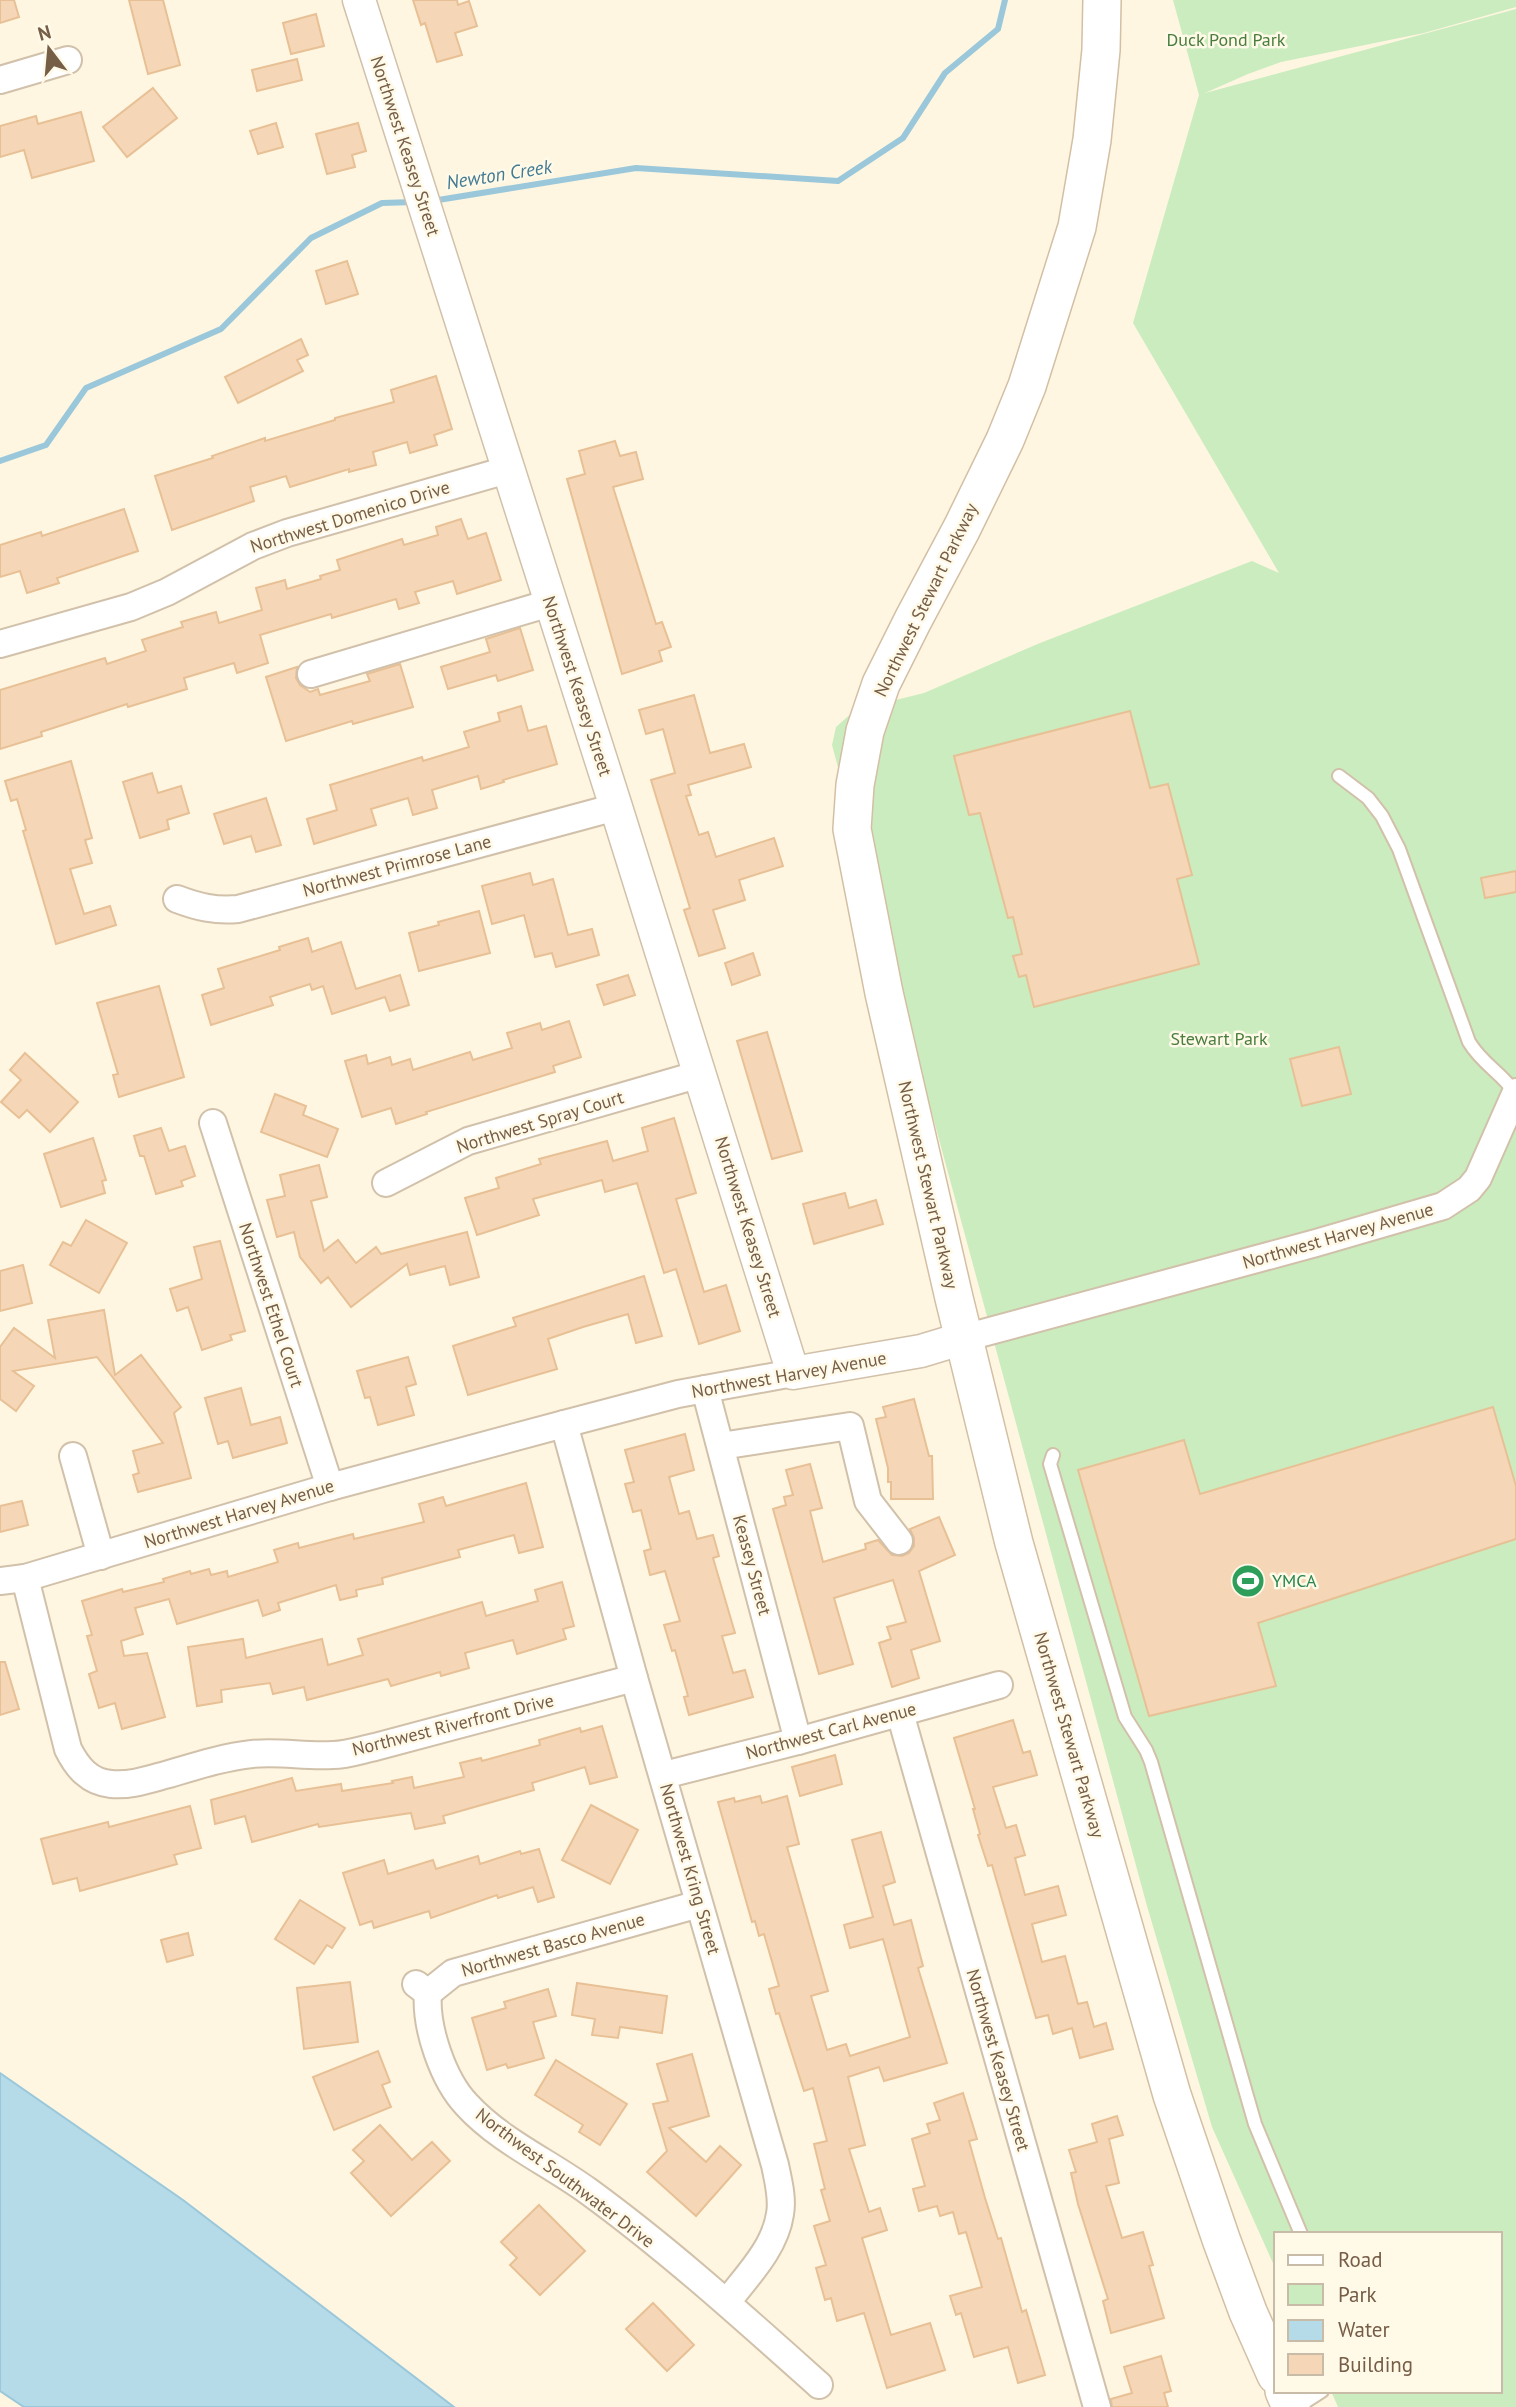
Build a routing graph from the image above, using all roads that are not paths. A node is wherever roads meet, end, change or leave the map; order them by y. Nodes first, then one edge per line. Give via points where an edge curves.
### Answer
1 (359, 0) edge
2 (1102, 0) edge
3 (68, 60) dead end
4 (0, 80) edge
5 (507, 470) junction
6 (550, 603) junction
7 (0, 644) edge
8 (311, 674) dead end
9 (1339, 776) dead end
10 (617, 807) junction
11 (177, 899) dead end
12 (700, 1074) junction
13 (1515, 1093) edge
14 (213, 1124) dead end
15 (386, 1183) dead end
16 (964, 1338) junction
17 (793, 1374) junction
18 (705, 1389) junction
19 (564, 1424) junction
20 (721, 1446) junction
21 (1053, 1455) dead end
22 (73, 1456) dead end
23 (330, 1487) junction
24 (899, 1541) dead end
25 (101, 1556) junction
26 (13, 1579) edge
27 (634, 1678) junction
28 (999, 1685) dead end
29 (900, 1713) junction
30 (798, 1741) junction
31 (664, 1775) junction
32 (699, 1904) junction
33 (422, 1988) joint
34 (1300, 2232) edge
35 (726, 2302) junction
36 (1274, 2370) edge
37 (819, 2385) dead end
38 (1319, 2393) edge
39 (1097, 2407) edge
40 (1297, 2407) edge

1 - 5 street, Northwest Keasey Street
2 - 16 main road, Northwest Stewart Parkway via 1092,140 1077,227 1027,386 962,528 881,684 865,731 855,785 852,829 857,863
3 - 4 street
5 - 6 street, Northwest Keasey Street
5 - 7 street, Northwest Domenico Drive via 287,533 131,607
6 - 8 street
6 - 10 street, Northwest Keasey Street
9 - 13 lane via 1382,816 1399,849 1469,1042 1483,1063
10 - 11 street, Northwest Primrose Lane via 238,909 218,911
10 - 12 street, Northwest Keasey Street
12 - 15 street, Northwest Spray Court via 468,1142
12 - 17 street, Northwest Keasey Street
13 - 16 street, Northwest Harvey Avenue via 1478,1178 1443,1206
14 - 23 street, Northwest Ethel Court
16 - 17 street, Northwest Harvey Avenue via 921,1351
16 - 36 main road, Northwest Stewart Parkway via 1014,1543 1152,2031 1220,2239
17 - 18 street, Northwest Harvey Avenue
18 - 19 street, Northwest Harvey Avenue
18 - 20 street, Keasey Street
19 - 23 street, Northwest Harvey Avenue
19 - 27 street, Northwest Kring Street
20 - 24 street via 847,1414 868,1501
20 - 30 street, Keasey Street
21 - 34 lane via 1050,1464 1125,1717 1151,1762 1255,2124
22 - 25 street
23 - 25 street, Northwest Harvey Avenue
25 - 26 street, Northwest Harvey Avenue
26 - 27 street, Northwest Riverfront Drive via 68,1749 75,1764 96,1781 124,1785 253,1754 333,1755 375,1747
27 - 31 street, Northwest Kring Street
28 - 29 street, Northwest Carl Avenue
29 - 30 street, Northwest Carl Avenue
29 - 39 street, Northwest Keasey Street
30 - 31 street, Northwest Carl Avenue
31 - 32 street, Northwest Kring Street
32 - 33 street, Northwest Basco Avenue via 453,1973
32 - 35 street, Northwest Kring Street via 779,2186 781,2212 774,2235
33 - 35 street, Northwest Southwater Drive via 440,2059 466,2105 489,2126 587,2191
35 - 37 street, Northwest Southwater Drive
38 - 40 lane

